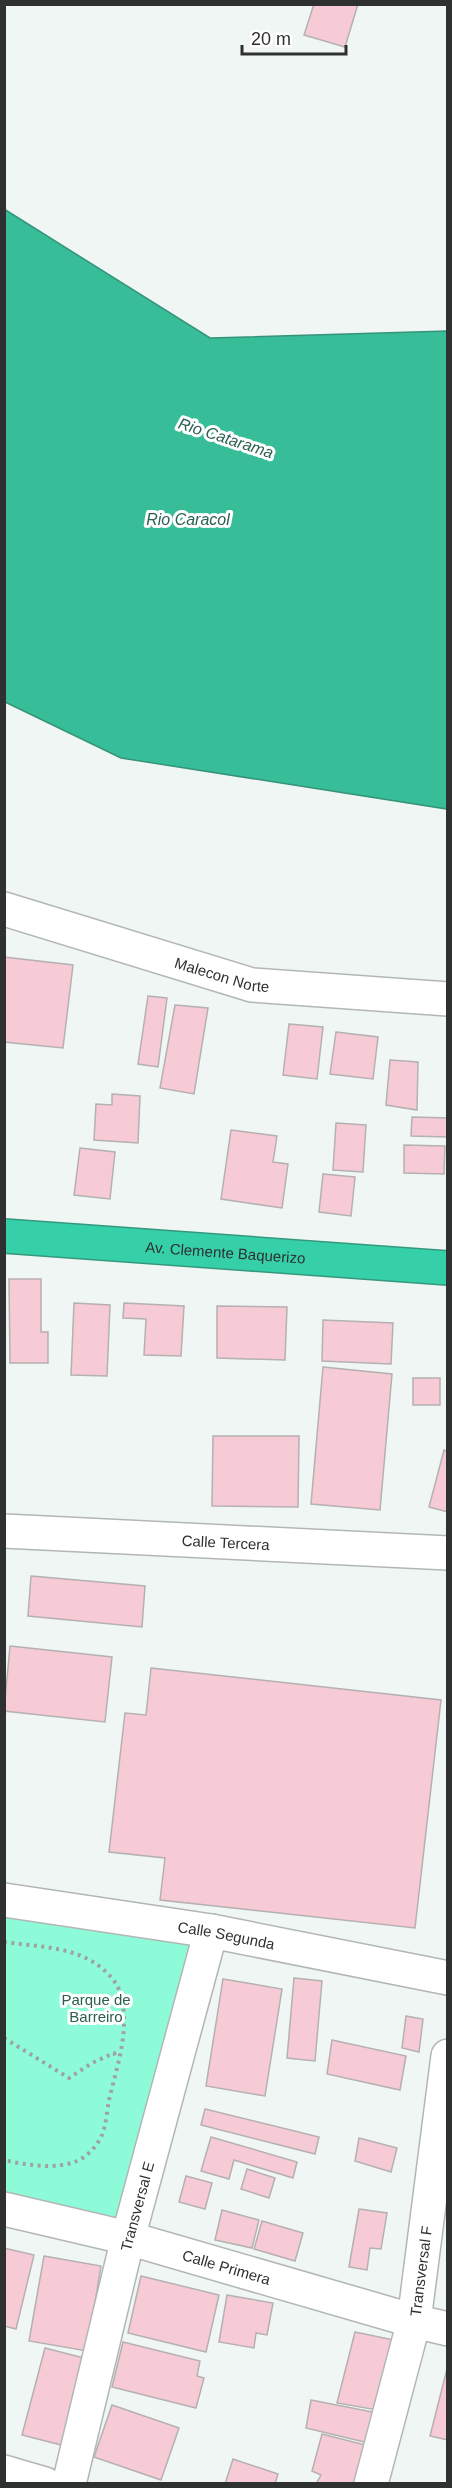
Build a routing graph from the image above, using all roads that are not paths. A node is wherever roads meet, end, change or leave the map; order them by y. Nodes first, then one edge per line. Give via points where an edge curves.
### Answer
1 (4, 909) edge
2 (447, 999) edge
3 (4, 1236) edge
4 (447, 1268) edge
5 (4, 1531) edge
6 (447, 1553) edge
7 (4, 1900) edge
8 (211, 1931) junction
9 (447, 1978) edge
10 (447, 2056) edge
11 (4, 2209) edge
12 (128, 2238) junction
13 (414, 2321) junction
14 (447, 2329) edge
15 (4, 2472) edge
16 (45, 2484) edge
17 (69, 2484) edge
18 (371, 2484) edge

1 - 2 street, Malecon Norte via 252,985
3 - 4 highway, Av. Clemente Baquerizo
5 - 6 street, Calle Tercera
7 - 8 street, Calle Segunda
8 - 9 street, Calle Segunda
8 - 12 street, Transversal E
10 - 13 street, Transversal F
11 - 12 street, Calle Primera
12 - 13 street, Calle Primera
12 - 17 street, Transversal E
13 - 14 street, Calle Primera
13 - 18 street, Transversal F
15 - 16 street

